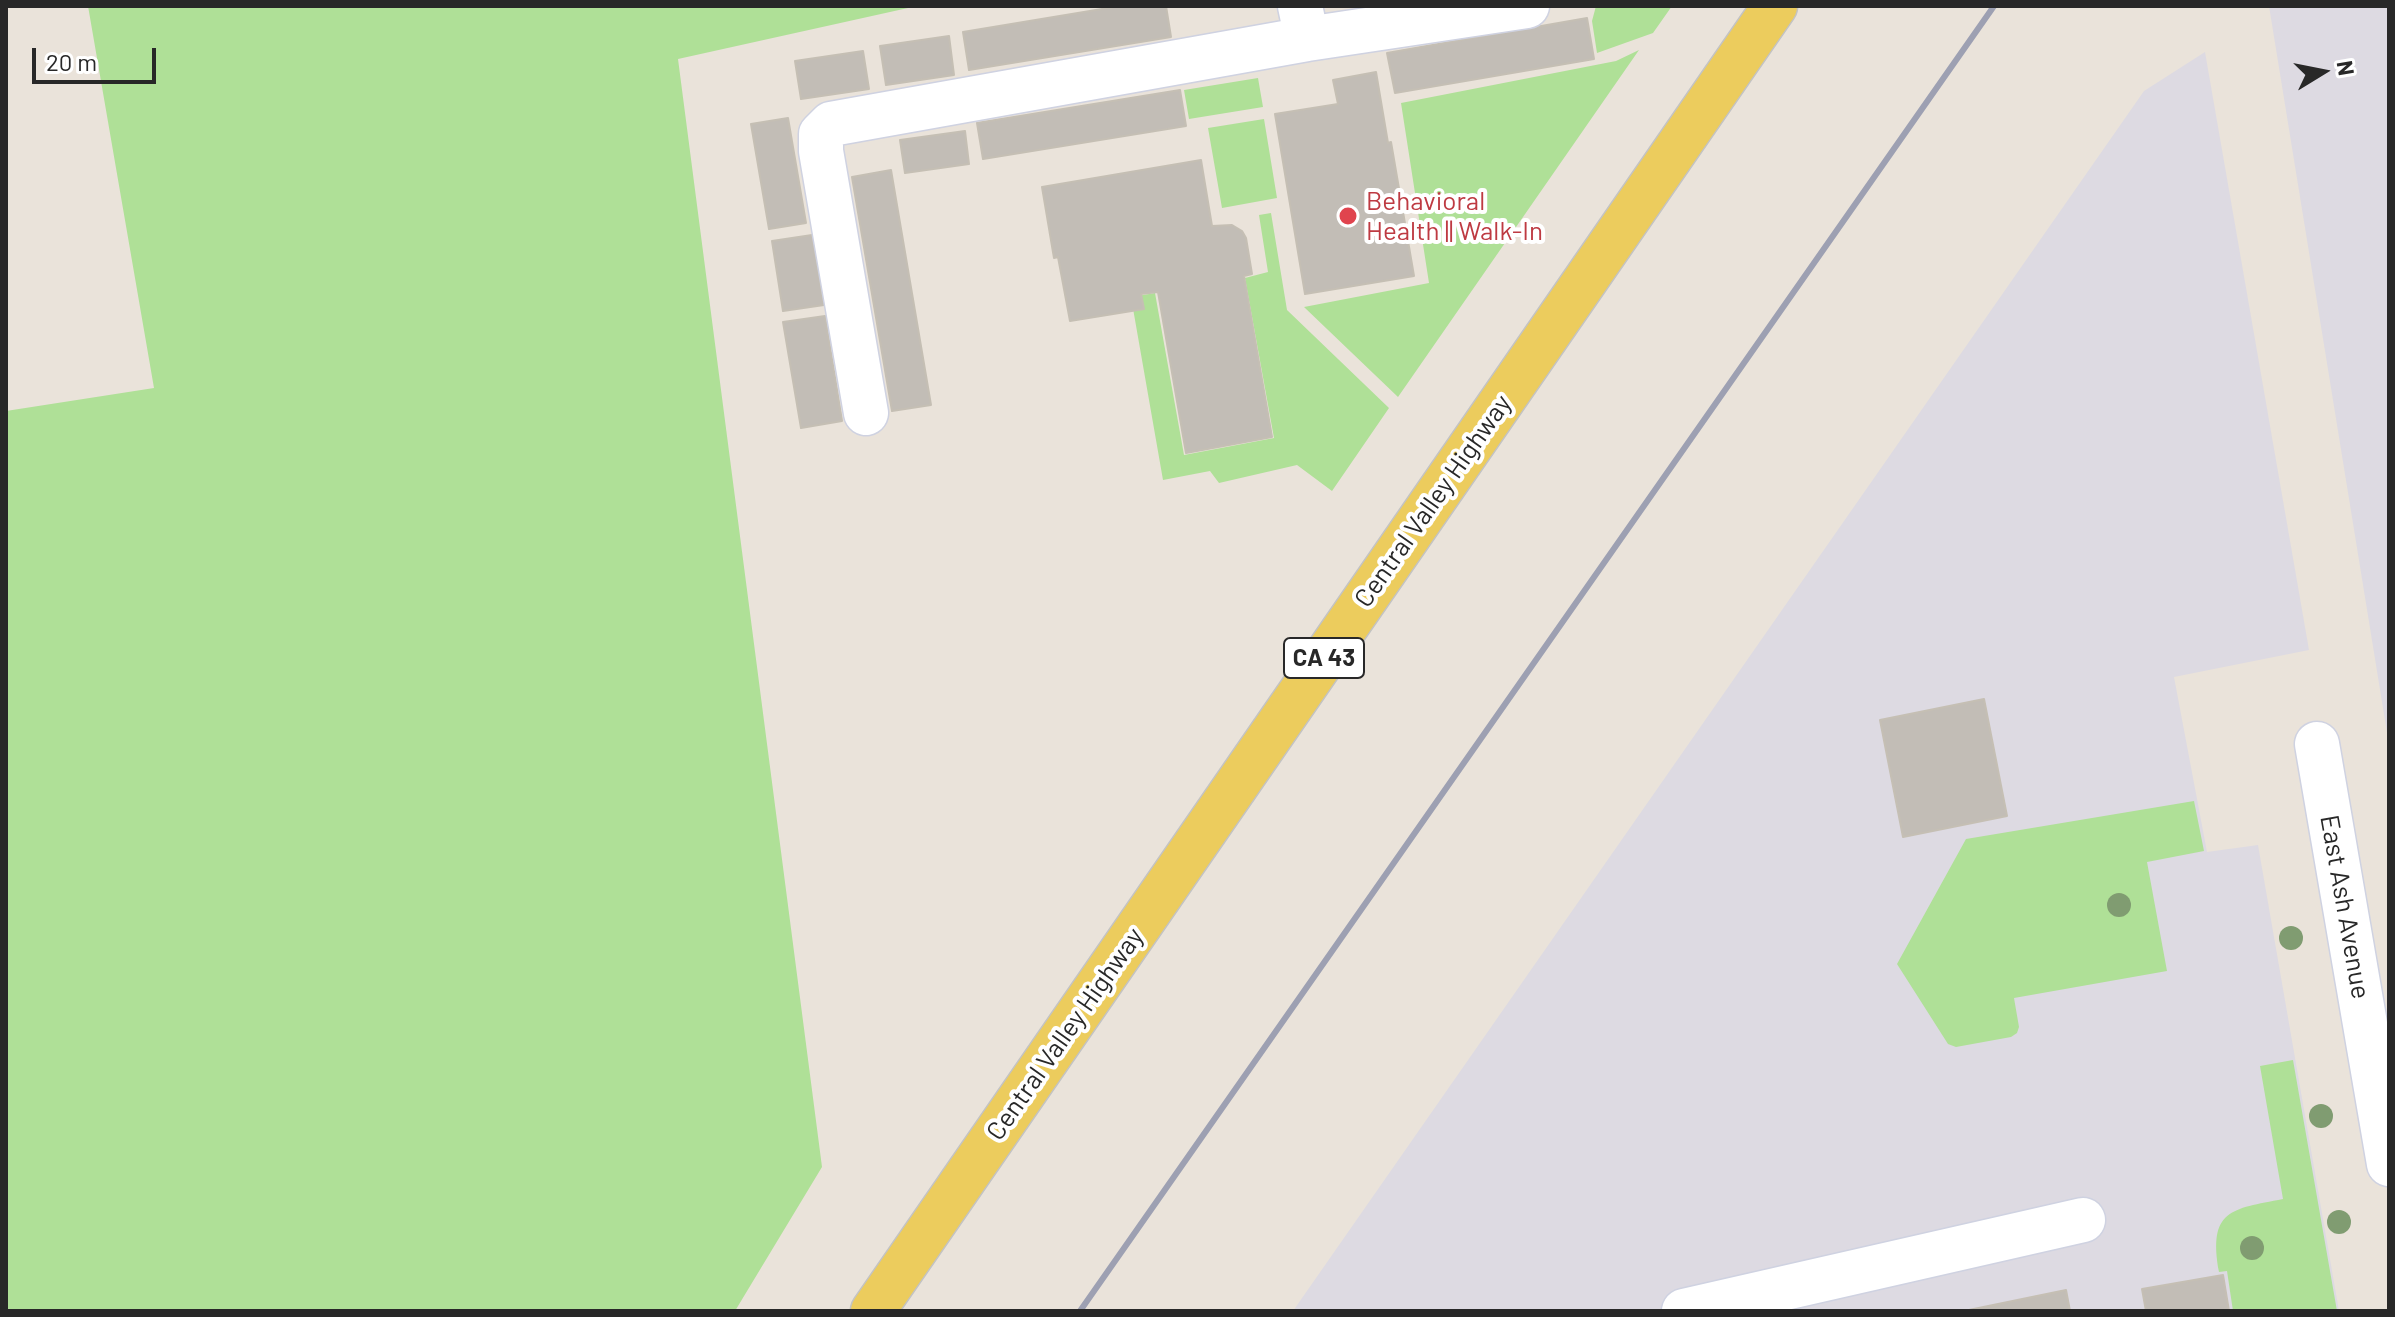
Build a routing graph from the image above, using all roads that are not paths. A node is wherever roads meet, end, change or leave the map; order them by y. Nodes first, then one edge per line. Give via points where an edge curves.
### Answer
1 (1527, 6) edge
2 (1775, 6) edge
3 (1304, 22) edge
4 (866, 413) dead end
5 (2317, 744) dead end
6 (2389, 1164) edge
7 (2083, 1220) dead end
8 (873, 1311) edge
9 (1684, 1311) edge

1 - 3 street
2 - 8 main road, Central Valley Highway / CA 43
3 - 4 street via 831,124 821,134 821,151
5 - 6 street, East Ash Avenue
7 - 9 street

